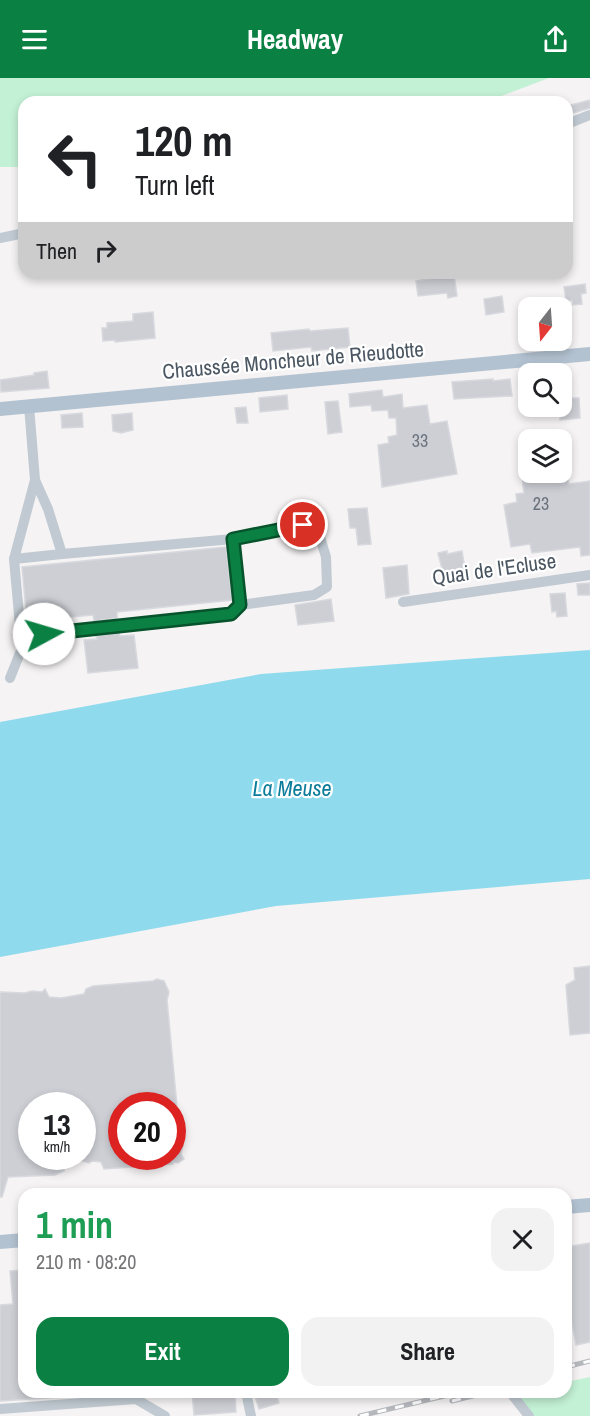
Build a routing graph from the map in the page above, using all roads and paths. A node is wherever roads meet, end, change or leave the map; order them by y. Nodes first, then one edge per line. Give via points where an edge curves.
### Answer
1 (590, 115) edge
2 (573, 122) edge
3 (18, 234) edge
4 (0, 238) edge
5 (590, 354) edge
6 (29, 406) junction
7 (0, 409) edge
8 (34, 480) junction
9 (233, 539) junction
10 (62, 554) junction
11 (14, 559) junction
12 (590, 575) edge
13 (403, 602) dead end
14 (240, 605) junction
15 (21, 636) junction
16 (10, 678) dead end
17 (590, 1205) edge
18 (572, 1206) edge
19 (18, 1240) edge
20 (0, 1242) edge
21 (247, 1398) edge
22 (515, 1398) edge
23 (0, 1409) edge
24 (165, 1416) edge
25 (251, 1416) edge
26 (529, 1416) edge

1 - 2 street
3 - 4 street
5 - 6 main road, Chaussée Moncheur de Rieudotte
6 - 7 main road, Chaussée Moncheur de Rieudotte
6 - 8 street
8 - 10 street
8 - 11 street
9 - 10 street
9 - 14 street
9 - 14 street via 303,525 319,534 326,557 327,587 314,595
10 - 11 street
11 - 15 street
12 - 13 street, Quai de l'Ecluse
14 - 15 street via 231,614
15 - 16 street via 22,648
17 - 18 main road
19 - 20 main road
21 - 25 street
22 - 26 street
23 - 24 street via 136,1399

